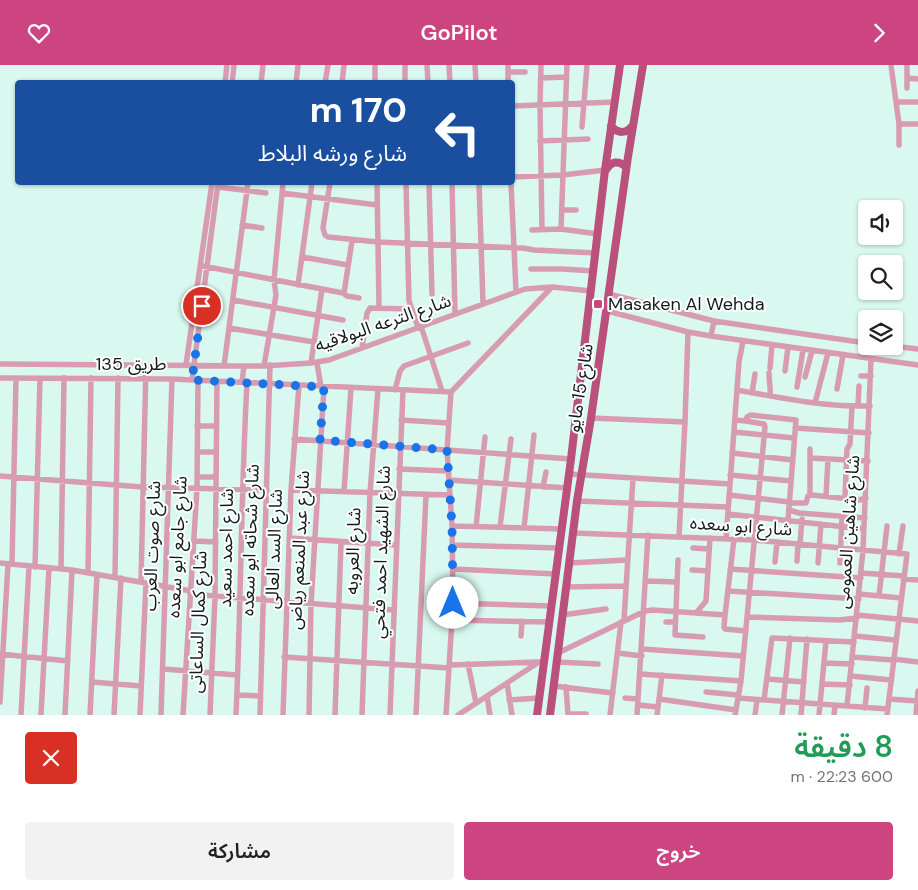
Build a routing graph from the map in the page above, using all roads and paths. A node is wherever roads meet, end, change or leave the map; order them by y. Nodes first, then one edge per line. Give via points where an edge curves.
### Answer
1 (227, 65) edge
2 (234, 65) edge
3 (263, 65) edge
4 (298, 65) edge
5 (328, 65) edge
6 (344, 65) edge
7 (375, 65) edge
8 (405, 65) edge
9 (427, 65) edge
10 (449, 65) edge
11 (476, 65) edge
12 (508, 65) edge
13 (541, 65) edge
14 (567, 65) edge
15 (587, 65) edge
16 (620, 65) edge
17 (643, 65) edge
18 (891, 65) edge
19 (907, 65) edge
20 (508, 72) junction
21 (525, 72) dead end
22 (566, 77) junction
23 (541, 78) junction
24 (907, 78) junction
25 (918, 79) edge
26 (224, 80) edge
27 (232, 80) edge
28 (261, 80) edge
29 (296, 80) edge
30 (326, 80) edge
31 (342, 80) edge
32 (375, 80) edge
33 (405, 80) edge
34 (428, 80) edge
35 (450, 80) edge
36 (476, 80) edge
37 (508, 80) edge
38 (907, 88) dead end
39 (614, 102) junction
40 (896, 102) junction
41 (918, 102) edge
42 (583, 103) junction
43 (566, 104) junction
44 (540, 105) junction
45 (515, 106) edge
46 (899, 124) junction
47 (918, 124) edge
48 (633, 125) junction
49 (611, 126) junction
50 (582, 127) dead end
51 (588, 139) dead end
52 (564, 140) junction
53 (540, 141) junction
54 (899, 145) dead end
55 (626, 167) junction
56 (605, 171) junction
57 (563, 175) junction
58 (541, 176) junction
59 (515, 177) edge
60 (212, 185) edge
61 (218, 185) edge
62 (248, 185) edge
63 (283, 185) edge
64 (312, 185) edge
65 (330, 185) edge
66 (377, 185) edge
67 (406, 185) edge
68 (429, 185) edge
69 (452, 185) edge
70 (479, 185) edge
71 (511, 185) edge
72 (247, 191) junction
73 (266, 193) dead end
74 (282, 193) junction
75 (310, 197) junction
76 (327, 199) junction
77 (377, 205) junction
78 (562, 210) junction
79 (576, 210) dead end
80 (242, 225) junction
81 (262, 227) dead end
82 (542, 229) junction
83 (561, 229) junction
84 (532, 230) dead end
85 (598, 233) junction
86 (352, 241) junction
87 (378, 242) junction
88 (408, 243) junction
89 (430, 244) junction
90 (453, 245) junction
91 (481, 247) junction
92 (514, 248) junction
93 (596, 253) junction
94 (302, 257) junction
95 (348, 265) junction
96 (204, 266) junction
97 (531, 269) dead end
98 (594, 271) junction
99 (236, 273) junction
100 (274, 281) junction
101 (298, 285) junction
102 (552, 287) junction
103 (322, 289) junction
104 (516, 291) junction
105 (591, 291) junction
106 (344, 293) junction
107 (609, 294) junction
108 (432, 295) dead end
109 (359, 298) dead end
110 (233, 300) junction
111 (483, 303) junction
112 (274, 307) junction
113 (379, 307) junction
114 (410, 309) junction
115 (607, 311) junction
116 (454, 314) junction
117 (318, 315) junction
118 (343, 320) dead end
119 (714, 321) junction
120 (419, 327) junction
121 (229, 328) junction
122 (688, 332) junction
123 (269, 334) junction
124 (711, 336) junction
125 (743, 341) junction
126 (314, 342) junction
127 (858, 342) edge
128 (468, 343) dead end
129 (772, 345) junction
130 (788, 347) junction
131 (903, 347) edge
132 (362, 348) junction
133 (918, 349) edge
134 (803, 350) junction
135 (812, 351) junction
136 (828, 353) junction
137 (843, 355) junction
138 (431, 356) junction
139 (871, 359) junction
140 (314, 363) junction
141 (0, 364) edge
142 (146, 365) junction
143 (190, 365) junction
144 (224, 365) junction
145 (244, 365) junction
146 (267, 365) junction
147 (918, 365) edge
148 (785, 371) dead end
149 (755, 374) dead end
150 (861, 376) dead end
151 (871, 376) junction
152 (805, 377) dead end
153 (0, 378) edge
154 (16, 378) junction
155 (40, 378) junction
156 (64, 378) junction
157 (91, 378) junction
158 (118, 378) junction
159 (146, 378) junction
160 (172, 379) junction
161 (195, 380) junction
162 (216, 381) junction
163 (245, 382) junction
164 (270, 384) junction
165 (299, 385) junction
166 (322, 387) junction
167 (797, 387) dead end
168 (859, 387) dead end
169 (351, 388) junction
170 (378, 389) junction
171 (837, 389) dead end
172 (395, 390) junction
173 (403, 390) junction
174 (737, 390) junction
175 (442, 391) junction
176 (451, 392) junction
177 (752, 393) junction
178 (770, 396) junction
179 (815, 403) junction
180 (855, 406) junction
181 (870, 406) junction
182 (592, 418) junction
183 (735, 419) junction
184 (402, 420) junction
185 (746, 421) junction
186 (685, 422) junction
187 (448, 423) junction
188 (197, 426) junction
189 (216, 426) junction
190 (795, 428) junction
191 (734, 432) junction
192 (851, 432) junction
193 (869, 433) junction
194 (534, 435) dead end
195 (764, 436) junction
196 (486, 437) dead end
197 (794, 438) junction
198 (294, 439) junction
199 (510, 439) dead end
200 (320, 440) junction
201 (348, 442) junction
202 (374, 444) junction
203 (400, 447) junction
204 (810, 449) dead end
205 (447, 450) junction
206 (197, 452) junction
207 (216, 452) junction
208 (484, 453) junction
209 (732, 453) junction
210 (509, 454) junction
211 (532, 456) junction
212 (763, 457) junction
213 (810, 458) junction
214 (571, 459) junction
215 (828, 459) junction
216 (847, 459) junction
217 (793, 460) junction
218 (868, 461) junction
219 (399, 469) junction
220 (448, 471) junction
221 (546, 471) dead end
222 (569, 474) junction
223 (582, 475) junction
224 (730, 475) junction
225 (0, 476) edge
226 (14, 477) junction
227 (197, 477) junction
228 (216, 477) junction
229 (633, 478) junction
230 (37, 479) junction
231 (761, 479) junction
232 (449, 480) junction
233 (62, 481) junction
234 (683, 481) junction
235 (791, 481) junction
236 (481, 482) junction
237 (89, 483) junction
238 (505, 484) junction
239 (730, 484) junction
240 (115, 485) junction
241 (529, 485) junction
242 (142, 487) junction
243 (543, 487) junction
244 (169, 488) junction
245 (196, 488) junction
246 (567, 488) junction
247 (216, 489) junction
248 (267, 489) junction
249 (242, 490) junction
250 (291, 490) junction
251 (317, 491) junction
252 (344, 492) junction
253 (370, 493) junction
254 (398, 494) junction
255 (426, 495) junction
256 (450, 495) junction
257 (729, 495) junction
258 (810, 495) junction
259 (826, 496) junction
260 (845, 497) junction
261 (759, 498) junction
262 (866, 498) junction
263 (577, 501) junction
264 (789, 502) junction
265 (631, 503) junction
266 (681, 505) junction
267 (789, 510) junction
268 (728, 511) junction
269 (802, 513) junction
270 (757, 517) junction
271 (842, 517) junction
272 (865, 518) junction
273 (788, 521) junction
274 (802, 523) junction
275 (821, 524) junction
276 (452, 526) junction
277 (841, 526) junction
278 (887, 526) dead end
279 (903, 526) dead end
280 (476, 527) junction
281 (500, 527) junction
282 (524, 528) junction
283 (562, 529) junction
284 (864, 529) junction
285 (787, 532) dead end
286 (573, 533) junction
287 (629, 534) junction
288 (648, 535) junction
289 (679, 537) junction
290 (289, 538) junction
291 (710, 539) junction
292 (726, 539) junction
293 (734, 539) junction
294 (314, 540) junction
295 (754, 540) junction
296 (194, 541) junction
297 (216, 542) junction
298 (341, 542) junction
299 (777, 542) junction
300 (368, 543) junction
301 (799, 544) junction
302 (396, 545) junction
303 (452, 545) junction
304 (819, 546) junction
305 (840, 548) junction
306 (559, 549) junction
307 (693, 549) dead end
308 (709, 549) junction
309 (863, 550) junction
310 (884, 552) junction
311 (899, 554) junction
312 (627, 560) junction
313 (678, 560) dead end
314 (775, 561) dead end
315 (797, 561) dead end
316 (0, 563) edge
317 (569, 563) junction
318 (818, 563) dead end
319 (840, 563) dead end
320 (10, 564) junction
321 (32, 567) junction
322 (49, 568) junction
323 (61, 569) junction
324 (453, 569) junction
325 (730, 569) junction
326 (72, 570) junction
327 (692, 570) dead end
328 (751, 570) junction
329 (708, 571) junction
330 (88, 573) junction
331 (556, 574) junction
332 (881, 574) junction
333 (97, 575) junction
334 (861, 575) junction
335 (903, 577) junction
336 (118, 578) junction
337 (918, 580) edge
338 (646, 581) junction
339 (677, 582) junction
340 (143, 583) junction
341 (626, 586) junction
342 (166, 587) junction
343 (566, 587) junction
344 (728, 591) junction
345 (191, 592) junction
346 (750, 592) junction
347 (215, 596) junction
348 (879, 596) junction
349 (859, 597) junction
350 (241, 598) junction
351 (901, 598) junction
352 (264, 600) junction
353 (286, 602) junction
354 (311, 603) junction
355 (453, 603) junction
356 (339, 606) junction
357 (551, 606) junction
358 (366, 608) junction
359 (606, 609) dead end
360 (393, 610) junction
361 (645, 611) junction
362 (676, 611) junction
363 (696, 613) junction
364 (562, 615) junction
365 (725, 615) junction
366 (857, 616) junction
367 (747, 617) junction
368 (898, 619) junction
369 (452, 620) junction
370 (522, 621) junction
371 (622, 621) junction
372 (918, 621) edge
373 (549, 622) junction
374 (666, 622) dead end
375 (675, 622) junction
376 (746, 631) junction
377 (521, 636) dead end
378 (703, 637) dead end
379 (790, 639) junction
380 (808, 639) junction
381 (855, 639) junction
382 (895, 640) junction
383 (826, 641) junction
384 (642, 649) junction
385 (618, 653) junction
386 (1, 654) edge
387 (642, 656) junction
388 (743, 656) junction
389 (25, 657) junction
390 (284, 657) junction
391 (557, 657) junction
392 (853, 657) junction
393 (44, 659) junction
394 (309, 659) junction
395 (893, 660) junction
396 (68, 661) junction
397 (337, 661) junction
398 (363, 662) junction
399 (542, 662) junction
400 (918, 662) edge
401 (824, 663) junction
402 (391, 664) junction
403 (468, 664) junction
404 (598, 664) dead end
405 (852, 664) junction
406 (418, 665) junction
407 (449, 666) junction
408 (164, 669) junction
409 (185, 671) junction
410 (212, 673) junction
411 (640, 674) junction
412 (237, 675) junction
413 (662, 675) junction
414 (850, 676) junction
415 (767, 679) junction
416 (891, 679) junction
417 (786, 680) junction
418 (741, 681) junction
419 (92, 682) junction
420 (804, 682) junction
421 (507, 683) junction
422 (116, 684) junction
423 (822, 684) junction
424 (850, 685) junction
425 (141, 686) junction
426 (554, 686) junction
427 (566, 687) junction
428 (868, 688) dead end
429 (918, 691) edge
430 (706, 692) dead end
431 (613, 693) junction
432 (237, 695) junction
433 (260, 696) junction
434 (487, 696) junction
435 (738, 696) junction
436 (539, 698) junction
437 (625, 698) dead end
438 (659, 699) junction
439 (757, 699) junction
440 (889, 699) junction
441 (509, 700) junction
442 (764, 700) junction
443 (784, 701) junction
444 (918, 701) edge
445 (0, 702) edge
446 (638, 702) junction
447 (476, 703) junction
448 (802, 703) junction
449 (820, 704) junction
450 (835, 705) junction
451 (847, 706) junction
452 (658, 707) junction
453 (865, 708) junction
454 (736, 712) edge
455 (888, 712) edge
456 (568, 714) edge
457 (586, 714) edge
458 (21, 715) edge
459 (41, 715) edge
460 (65, 715) edge
461 (90, 715) edge
462 (114, 715) edge
463 (140, 715) edge
464 (161, 715) edge
465 (183, 715) edge
466 (210, 715) edge
467 (236, 715) edge
468 (260, 715) edge
469 (283, 715) edge
470 (309, 715) edge
471 (335, 715) edge
472 (362, 715) edge
473 (390, 715) edge
474 (416, 715) edge
475 (446, 715) edge
476 (458, 715) edge
477 (490, 715) edge
478 (512, 715) edge
479 (537, 715) edge
480 (550, 715) edge
481 (610, 715) edge
482 (637, 715) edge
483 (657, 715) edge
484 (755, 715) edge
485 (782, 715) edge
486 (801, 715) edge
487 (819, 715) edge
488 (834, 715) edge
489 (916, 715) edge

1 - 26 street
2 - 27 street
3 - 28 street
4 - 29 street
5 - 30 street
6 - 31 street
7 - 32 street
8 - 33 street
9 - 34 street
10 - 35 street
11 - 36 street
12 - 20 street
13 - 23 street
14 - 22 street
15 - 42 street
16 - 39 main road, شارع 15 مايو
17 - 48 main road, شارع 15 مايو
18 - 40 street
19 - 24 street
20 - 21 street
20 - 37 street
22 - 23 street
22 - 43 street
23 - 44 street
24 - 25 street
24 - 38 street
39 - 42 street
39 - 49 main road, شارع 15 مايو
40 - 41 street
40 - 46 street
42 - 43 street
42 - 50 street
43 - 44 street
43 - 52 street
44 - 45 street
44 - 53 street
46 - 47 street
46 - 54 street
48 - 49 main road via 624,132
48 - 55 main road, شارع 15 مايو
49 - 56 main road, شارع 15 مايو
51 - 52 street
52 - 53 street
52 - 57 street
53 - 58 street
55 - 56 main road via 616,162
55 - 107 main road, شارع 15 مايو
56 - 57 street
56 - 85 main road, شارع 15 مايو
57 - 58 street
57 - 78 street
58 - 59 street
58 - 82 street
60 - 96 street
61 - 72 street
61 - 96 street
62 - 72 street
63 - 74 street, شارع شحاته ابو سعده
64 - 75 street
65 - 76 street
66 - 77 street
67 - 88 street
68 - 89 street
69 - 90 street
70 - 91 street
71 - 92 street
72 - 73 street
72 - 80 street
74 - 75 street
74 - 100 street, شارع شحاته ابو سعده
75 - 76 street
75 - 94 street
76 - 77 street
76 - 86 street via 325,235
77 - 87 street
78 - 79 street
78 - 83 street
80 - 81 street
80 - 99 street
82 - 83 street
82 - 84 street
83 - 85 street
85 - 93 main road, شارع 15 مايو
86 - 87 street
86 - 95 street
87 - 88 street
87 - 113 street
88 - 89 street
88 - 114 street
89 - 90 street
89 - 108 street
90 - 91 street
90 - 116 street
91 - 92 street
91 - 111 street
92 - 93 street
92 - 104 street
93 - 98 main road, شارع 15 مايو
94 - 95 street
94 - 101 street
95 - 106 street
96 - 99 street
96 - 143 street, شارع جامع ابو سعده
97 - 98 street
98 - 105 main road, شارع 15 مايو
99 - 100 street
99 - 110 street
100 - 101 street
100 - 112 street, شارع شحاته ابو سعده
101 - 103 street
102 - 104 street, شارع الترعه البولاقيه
102 - 105 street, شارع الترعه البولاقيه
102 - 176 street
103 - 106 street
103 - 117 street, شارع عبد المنعم رياض
104 - 111 street, شارع الترعه البولاقيه
105 - 214 main road, شارع 15 مايو
106 - 109 street
107 - 115 main road, شارع 15 مايو
107 - 119 street
110 - 112 street
110 - 121 street
111 - 116 street, شارع الترعه البولاقيه
112 - 117 street
112 - 123 street, شارع شحاته ابو سعده
113 - 114 street
113 - 132 street via 370,308 367,313
114 - 120 street
115 - 122 street
115 - 182 main road, شارع 15 مايو
116 - 120 street, شارع الترعه البولاقيه
117 - 118 street
117 - 126 street, شارع عبد المنعم رياض
119 - 124 street
119 - 127 street
120 - 132 street, شارع الترعه البولاقيه
120 - 138 street
121 - 123 street
121 - 144 street
122 - 124 street
122 - 186 street
123 - 126 street
123 - 146 street, شارع شحاته ابو سعده
124 - 125 street
125 - 129 street
125 - 174 street
126 - 140 street, شارع عبد المنعم رياض
128 - 138 street
129 - 130 street
129 - 178 street
130 - 134 street
130 - 148 street
131 - 133 street
132 - 140 street, شارع الترعه البولاقيه
134 - 135 street
134 - 167 street
135 - 136 street
135 - 152 street
136 - 137 street
136 - 179 street
137 - 139 street
137 - 171 street
138 - 172 street via 403,367
138 - 175 street
139 - 147 street
139 - 151 street, شارع شاهين العمومى
140 - 146 street, شارع الترعه البولاقيه
140 - 166 street, شارع عبد المنعم رياض
141 - 142 street, شارع الترعه البولاقيه
142 - 143 street, شارع الترعه البولاقيه
142 - 159 street
143 - 144 street, شارع الترعه البولاقيه
143 - 161 street, شارع جامع ابو سعده
144 - 145 street, شارع الترعه البولاقيه
145 - 146 street, شارع الترعه البولاقيه
145 - 163 street, شارع احمد سعيد
146 - 164 street, شارع شحاته ابو سعده
149 - 177 street
150 - 151 street
151 - 181 street, شارع شاهين العمومى
153 - 154 street, طريق 135
154 - 155 street, طريق 135
154 - 226 street
155 - 156 street, طريق 135
155 - 230 street
156 - 157 street, طريق 135
156 - 233 street
157 - 158 street, طريق 135
157 - 237 street
158 - 159 street, طريق 135
158 - 240 street
159 - 160 street, طريق 135
159 - 242 street
160 - 161 street, طريق 135
160 - 244 street, شارع صوت العرب
161 - 162 street, طريق 135
161 - 188 street, شارع جامع ابو سعده
162 - 163 street, طريق 135
162 - 189 street, شارع كمال الساعاتى
163 - 164 street, طريق 135
163 - 249 street, شارع احمد سعيد
164 - 165 street, طريق 135
164 - 248 street, شارع شحاته ابو سعده
165 - 166 street, طريق 135
165 - 198 street, شارع السد العالى
166 - 169 street, طريق 135
166 - 200 street, شارع عبد المنعم رياض
168 - 180 street
169 - 170 street, طريق 135
169 - 201 street
170 - 172 street, طريق 135
170 - 202 street, شارع العروبه
172 - 173 street, طريق 135
173 - 175 street, طريق 135
173 - 184 street, شارع الشهيد احمد فتحي
174 - 177 street
174 - 183 street
175 - 176 street, طريق 135
176 - 187 street
177 - 178 street
178 - 179 street
179 - 180 street
180 - 181 street
180 - 192 street
181 - 193 street, شارع شاهين العمومى
182 - 186 street
182 - 223 main road, شارع 15 مايو
183 - 185 street
183 - 191 street
184 - 187 street
184 - 203 street, شارع الشهيد احمد فتحي
185 - 190 street via 750,415 796,420
185 - 195 street via 765,425
186 - 234 street
187 - 205 street
188 - 189 street
188 - 206 street, شارع جامع ابو سعده
189 - 207 street, شارع كمال الساعاتى
190 - 192 street via 809,426
190 - 197 street
191 - 195 street
191 - 209 street
192 - 193 street
192 - 216 street
193 - 218 street, شارع شاهين العمومى
194 - 211 street
195 - 197 street
195 - 212 street
196 - 208 street
197 - 217 street
198 - 200 street
198 - 250 street, شارع السد العالى
199 - 210 street
200 - 201 street
200 - 251 street, شارع عبد المنعم رياض
201 - 202 street
201 - 252 street
202 - 203 street
202 - 253 street, شارع العروبه
203 - 205 street
203 - 219 street, شارع الشهيد احمد فتحي
204 - 213 street
205 - 208 street
205 - 220 street
206 - 207 street
206 - 227 street, شارع جامع ابو سعده
207 - 228 street, شارع كمال الساعاتى
208 - 210 street
208 - 236 street
209 - 212 street
209 - 224 street
210 - 211 street
210 - 238 street
211 - 214 street
211 - 241 street
212 - 217 street
212 - 231 street
213 - 215 street
213 - 258 street
214 - 222 main road, شارع 15 مايو
215 - 216 street
215 - 259 street
216 - 218 street
216 - 260 street
217 - 235 street
218 - 262 street, شارع شاهين العمومى
219 - 220 street
219 - 254 street, شارع الشهيد احمد فتحي
220 - 232 street
221 - 243 street
222 - 223 street
222 - 246 main road, شارع 15 مايو
223 - 229 street
223 - 263 main road, شارع 15 مايو
224 - 231 street
224 - 239 street
225 - 226 street
226 - 230 street
226 - 320 street
227 - 228 street
227 - 245 street, شارع جامع ابو سعده
228 - 247 street, شارع كمال الساعاتى
229 - 234 street
229 - 265 street
230 - 233 street
230 - 321 street
231 - 235 street
231 - 261 street
232 - 236 street
232 - 256 street
233 - 237 street
233 - 323 street
234 - 239 street
234 - 266 street
235 - 264 street
236 - 238 street
236 - 280 street
237 - 240 street
237 - 330 street
238 - 241 street
238 - 281 street
239 - 257 street
240 - 242 street
240 - 336 street
241 - 243 street
241 - 282 street
242 - 244 street
242 - 340 street
243 - 246 street
244 - 245 street
244 - 342 street, شارع صوت العرب
245 - 247 street
245 - 296 street, شارع جامع ابو سعده
246 - 283 main road, شارع 15 مايو
247 - 249 street
247 - 297 street, شارع كمال الساعاتى
248 - 249 street
248 - 352 street, شارع شحاته ابو سعده
249 - 350 street, شارع احمد سعيد
250 - 251 street
250 - 290 street, شارع السد العالى
251 - 252 street
251 - 294 street, شارع عبد المنعم رياض
252 - 253 street
253 - 254 street
253 - 300 street, شارع العروبه
254 - 255 street
254 - 302 street, شارع الشهيد احمد فتحي
255 - 256 street
255 - 406 street
256 - 276 street
257 - 261 street
257 - 268 street
258 - 259 street
258 - 264 street via 806,503
259 - 260 street
260 - 262 street
261 - 264 street
261 - 270 street
262 - 272 street, شارع شاهين العمومى
263 - 265 street
263 - 286 main road, شارع 15 مايو
264 - 267 street
265 - 266 street
265 - 287 street
266 - 268 street
266 - 289 street
267 - 269 street
267 - 273 street
268 - 270 street
268 - 292 street
269 - 271 street
269 - 274 street
270 - 273 street
270 - 295 street
271 - 272 street
271 - 277 street
272 - 284 street, شارع شاهين العمومى
273 - 274 street
273 - 285 street
274 - 275 street
274 - 301 street
275 - 277 street
275 - 304 street
276 - 280 street
276 - 303 street
277 - 284 street
277 - 305 street
278 - 310 street
279 - 311 street
280 - 281 street
281 - 282 street
282 - 283 street
283 - 306 main road, شارع 15 مايو
284 - 309 street, شارع شاهين العمومى
286 - 287 street, شارع ابو سعده
286 - 317 main road, شارع 15 مايو
287 - 288 street, شارع ابو سعده
287 - 312 street
288 - 289 street, شارع ابو سعده
288 - 338 street
289 - 291 street, شارع ابو سعده
290 - 294 street
290 - 353 street, شارع السد العالى
291 - 292 street, شارع ابو سعده
291 - 308 street
292 - 293 street, شارع ابو سعده
293 - 295 street, شارع ابو سعده
293 - 325 street
294 - 298 street
294 - 354 street, شارع عبد المنعم رياض
295 - 299 street, شارع ابو سعده
295 - 328 street
296 - 297 street
296 - 345 street, شارع جامع ابو سعده
297 - 347 street, شارع كمال الساعاتى
298 - 300 street
298 - 356 street
299 - 301 street, شارع ابو سعده
299 - 314 street
300 - 302 street
300 - 358 street, شارع العروبه
301 - 304 street, شارع ابو سعده
301 - 315 street
302 - 360 street, شارع الشهيد احمد فتحي
303 - 306 street
303 - 324 street
304 - 305 street, شارع ابو سعده
304 - 318 street
305 - 309 street, شارع ابو سعده
305 - 319 street
306 - 331 main road, شارع 15 مايو
307 - 308 street
308 - 329 street
309 - 310 street, شارع ابو سعده
309 - 334 street, شارع شاهين العمومى
310 - 311 street, شارع ابو سعده
310 - 332 street
311 - 335 street, شارع ابو سعده via 907,554
312 - 317 street
312 - 341 street
313 - 339 street
316 - 320 street
317 - 343 main road, شارع 15 مايو
320 - 321 street
320 - 386 street
321 - 322 street
321 - 389 street
322 - 323 street
322 - 393 street
323 - 326 street
324 - 331 street
324 - 355 street
325 - 328 street
325 - 344 street
326 - 330 street
326 - 396 street
327 - 329 street
328 - 334 street
328 - 346 street
329 - 363 street via 706,601
330 - 333 street
331 - 357 main road, شارع 15 مايو
332 - 334 street
332 - 335 street
332 - 348 street
333 - 336 street
333 - 419 street
334 - 349 street, شارع شاهين العمومى
335 - 337 street
335 - 351 street
336 - 340 street
336 - 422 street
338 - 339 street
338 - 361 street
339 - 362 street
340 - 342 street
340 - 425 street
341 - 343 street
341 - 371 street
342 - 345 street
342 - 408 street, شارع صوت العرب
343 - 364 main road, شارع 15 مايو
344 - 346 street
344 - 365 street
345 - 347 street
345 - 409 street, شارع جامع ابو سعده
346 - 349 street
346 - 367 street
347 - 350 street
347 - 410 street, شارع كمال الساعاتى
348 - 349 street
348 - 351 street
349 - 366 street, شارع شاهين العمومى
350 - 352 street
350 - 412 street, شارع احمد سعيد
351 - 368 street
352 - 353 street
352 - 433 street, شارع شحاته ابو سعده
353 - 354 street
353 - 390 street, شارع السد العالى
354 - 356 street
354 - 394 street, شارع عبد المنعم رياض
355 - 357 street
355 - 369 street
356 - 358 street
356 - 397 street
357 - 373 main road, شارع 15 مايو
358 - 360 street
358 - 398 street, شارع العروبه
359 - 364 street
360 - 402 street, شارع الشهيد احمد فتحي
361 - 362 street
361 - 371 street
361 - 384 street
362 - 363 street
362 - 375 street
363 - 365 street
364 - 391 main road, شارع 15 مايو
365 - 376 street via 725,629
366 - 367 street via 839,620
366 - 368 street
366 - 381 street, شارع شاهين العمومى
367 - 376 street
368 - 372 street
368 - 382 street
369 - 370 street
369 - 407 street
370 - 373 street
370 - 377 street
371 - 385 street
371 - 391 street
373 - 399 main road, شارع 15 مايو
374 - 375 street
375 - 378 street via 676,636
376 - 388 street
379 - 380 street
379 - 415 street via 772,638
379 - 417 street
380 - 383 street
380 - 420 street
381 - 382 street
381 - 383 street
381 - 392 street, شارع شاهين العمومى
382 - 395 street
383 - 401 street
384 - 387 street
384 - 388 street
385 - 387 street
385 - 431 street
386 - 389 street
386 - 445 street
387 - 411 street
388 - 418 street
389 - 393 street
389 - 458 street
390 - 394 street
390 - 469 street, شارع السد العالى
391 - 404 street
391 - 426 main road, شارع 15 مايو
392 - 395 street
392 - 405 street, شارع شاهين العمومى
393 - 396 street
393 - 459 street
394 - 397 street
394 - 470 street, شارع عبد المنعم رياض
395 - 400 street
395 - 416 street
396 - 460 street
397 - 398 street
397 - 471 street
398 - 402 street
398 - 472 street, شارع العروبه
399 - 403 street
399 - 421 street
399 - 436 main road, شارع 15 مايو
401 - 405 street
401 - 423 street
402 - 406 street
402 - 473 street, شارع الشهيد احمد فتحي
403 - 407 street
403 - 447 street
405 - 414 street, شارع شاهين العمومى
406 - 407 street
406 - 474 street
407 - 475 street
408 - 409 street
408 - 464 street, شارع صوت العرب
409 - 410 street
409 - 465 street, شارع جامع ابو سعده
410 - 412 street
410 - 466 street, شارع كمال الساعاتى
411 - 413 street
411 - 446 street
412 - 432 street, شارع احمد سعيد
413 - 418 street
413 - 438 street
414 - 416 street
414 - 424 street, شارع شاهين العمومى
415 - 417 street
415 - 442 street
416 - 440 street
417 - 420 street
417 - 443 street
418 - 435 street
419 - 422 street
419 - 461 street
420 - 448 street
421 - 434 street
421 - 441 street
422 - 425 street
422 - 462 street
423 - 424 street
423 - 449 street
424 - 451 street, شارع شاهين العمومى
425 - 463 street
426 - 427 street
426 - 480 main road, شارع 15 مايو
427 - 431 street
427 - 456 street
428 - 453 street
429 - 444 street
430 - 435 street
431 - 481 street
432 - 433 street
432 - 467 street, شارع احمد سعيد
433 - 468 street, شارع شحاته ابو سعده
434 - 447 street
434 - 477 street
435 - 439 street
435 - 454 street
436 - 441 street
436 - 479 main road, شارع 15 مايو
437 - 446 street
438 - 452 street
438 - 454 street
439 - 442 street
439 - 484 street
440 - 444 street
440 - 455 street
441 - 478 street
442 - 443 street
443 - 448 street
443 - 485 street
444 - 489 street
446 - 452 street
446 - 482 street
447 - 476 street
448 - 449 street
448 - 486 street
449 - 450 street
449 - 487 street
450 - 451 street
450 - 488 street
451 - 453 street
452 - 483 street
453 - 455 street
456 - 457 street

